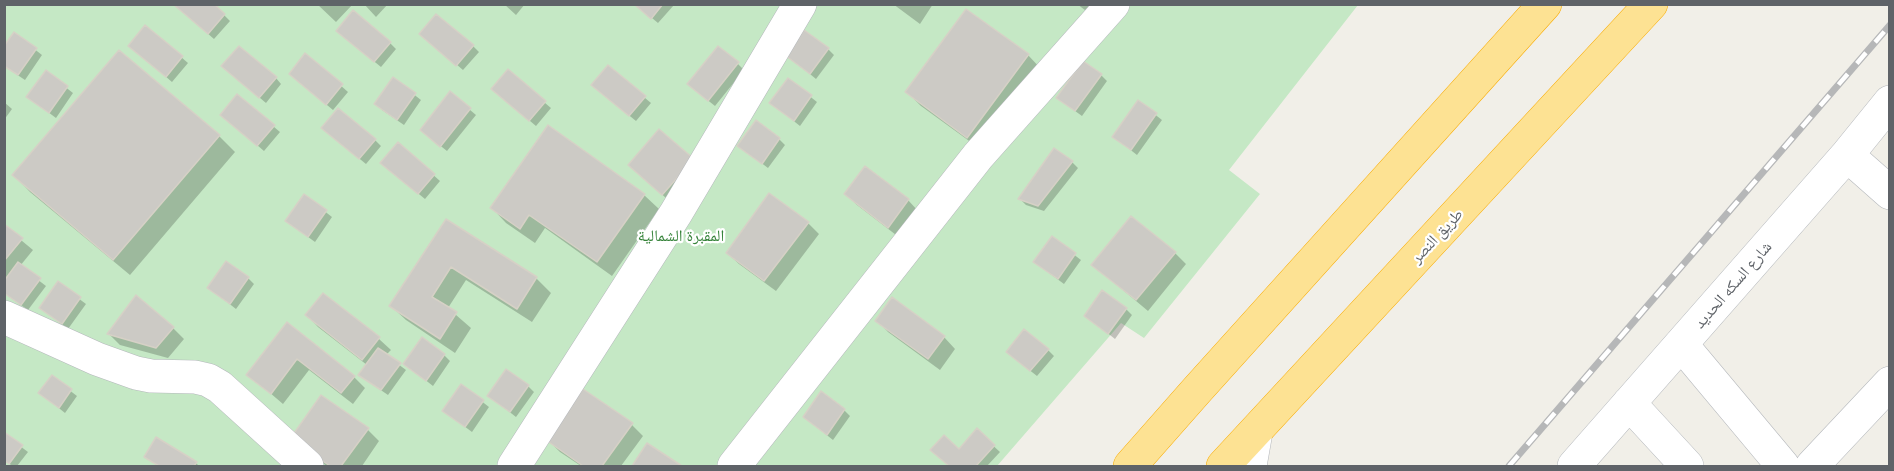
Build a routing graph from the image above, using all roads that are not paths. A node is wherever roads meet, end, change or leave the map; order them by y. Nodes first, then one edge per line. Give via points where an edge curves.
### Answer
1 (800, 4) edge
2 (1113, 4) edge
3 (1545, 4) edge
4 (1651, 4) edge
5 (1890, 102) edge
6 (1847, 155) junction
7 (1890, 194) edge
8 (4, 317) edge
9 (1681, 344) junction
10 (1890, 383) edge
11 (1629, 403) junction
12 (1256, 432) junction
13 (307, 466) edge
14 (514, 466) edge
15 (734, 466) edge
16 (1131, 466) edge
17 (1223, 466) edge
18 (1250, 466) edge
19 (1574, 466) edge
20 (1687, 466) edge
21 (1783, 466) edge
22 (1812, 466) edge

1 - 14 street via 676,213
2 - 15 street via 978,156
3 - 16 highway
4 - 12 highway, طريق النصر
5 - 6 street, شارع السكه الحديد
6 - 7 street
6 - 9 street, شارع السكه الحديد
8 - 13 street via 136,373 208,380
9 - 11 street, شارع السكه الحديد
9 - 21 street
10 - 22 street
11 - 19 street, شارع السكه الحديد
11 - 20 street
12 - 17 highway, طريق النصر
12 - 18 street

